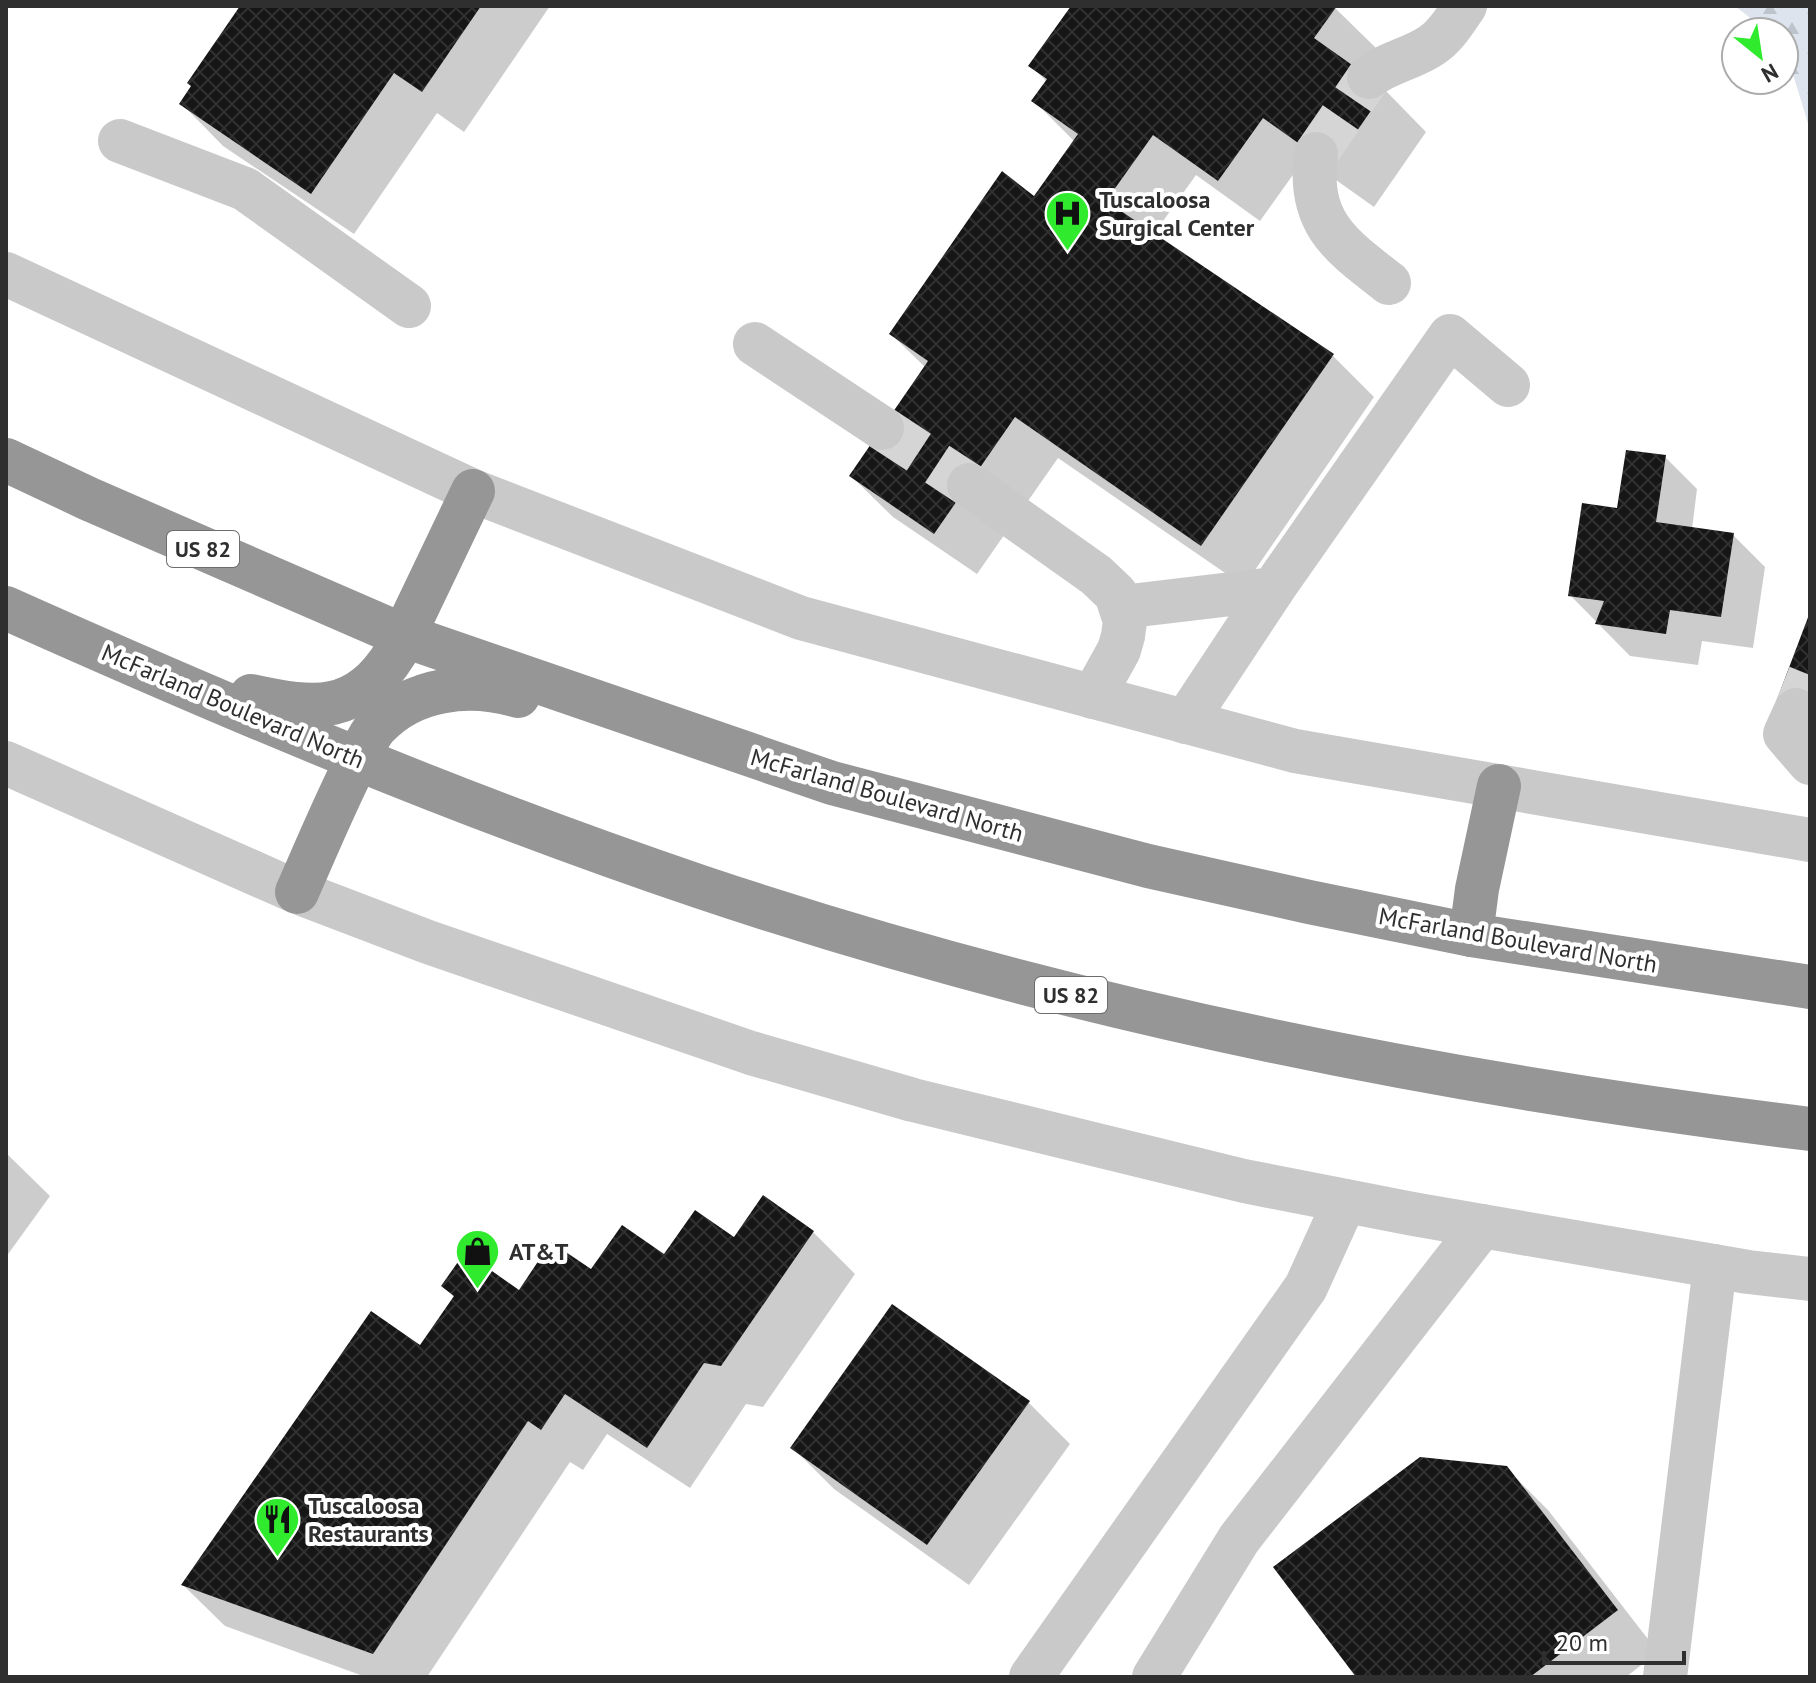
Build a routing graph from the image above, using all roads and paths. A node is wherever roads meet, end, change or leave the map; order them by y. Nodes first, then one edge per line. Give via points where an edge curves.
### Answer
1 (1465, 6) edge
2 (1369, 77) tunnel mouth
3 (120, 141) dead end
4 (1316, 154) tunnel mouth
5 (6, 274) edge
6 (1389, 283) dead end
7 (409, 306) dead end
8 (755, 344) dead end
9 (1508, 385) dead end
10 (882, 428) tunnel mouth
11 (6, 460) edge
12 (969, 485) tunnel mouth
13 (473, 491) junction
14 (1273, 589) junction
15 (1122, 607) junction
16 (6, 608) edge
17 (402, 635) junction
18 (159, 677) junction
19 (1093, 697) junction
20 (1796, 710) tunnel mouth
21 (623, 712) junction
22 (1185, 722) junction
23 (358, 759) junction
24 (6, 763) edge
25 (1810, 763) edge
26 (1499, 786) junction
27 (1810, 840) edge
28 (297, 892) junction
29 (1471, 935) junction
30 (1810, 987) edge
31 (1810, 1129) edge
32 (1345, 1201) junction
33 (1482, 1226) junction
34 (1715, 1266) junction
35 (1810, 1279) edge
36 (1031, 1677) edge
37 (1154, 1677) edge
38 (1665, 1677) edge

1 - 2 street via 1434,44
3 - 7 street via 245,189
4 - 6 street via 1315,194 1329,232
5 - 13 street
8 - 10 street
9 - 14 street via 1450,336
11 - 17 highway, McFarland Boulevard North / US 82
12 - 15 street via 1106,583
13 - 17 highway
13 - 19 street via 801,618
14 - 15 street
14 - 22 street
15 - 19 street via 1119,650
16 - 18 highway, McFarland Boulevard North / US 82
17 - 18 highway via 386,667 369,685 324,705 299,706
17 - 21 highway, McFarland Boulevard North / US 82
18 - 23 highway, McFarland Boulevard North / US 82
19 - 22 street
20 - 25 street via 1785,734
21 - 23 highway via 493,689 438,692 412,701 375,728
21 - 29 highway, McFarland Boulevard North / US 82 via 832,783 989,826
22 - 26 street via 1295,751
23 - 28 highway
23 - 31 highway, McFarland Boulevard North / US 82 via 703,888 1056,992 1416,1071 1598,1102
24 - 28 street
26 - 27 street
26 - 29 highway
28 - 32 street via 751,1053 1077,1142
29 - 30 highway, McFarland Boulevard North / US 82
32 - 33 street
32 - 36 street via 1306,1287
33 - 34 street
33 - 37 street via 1239,1539
34 - 35 street
34 - 38 street

